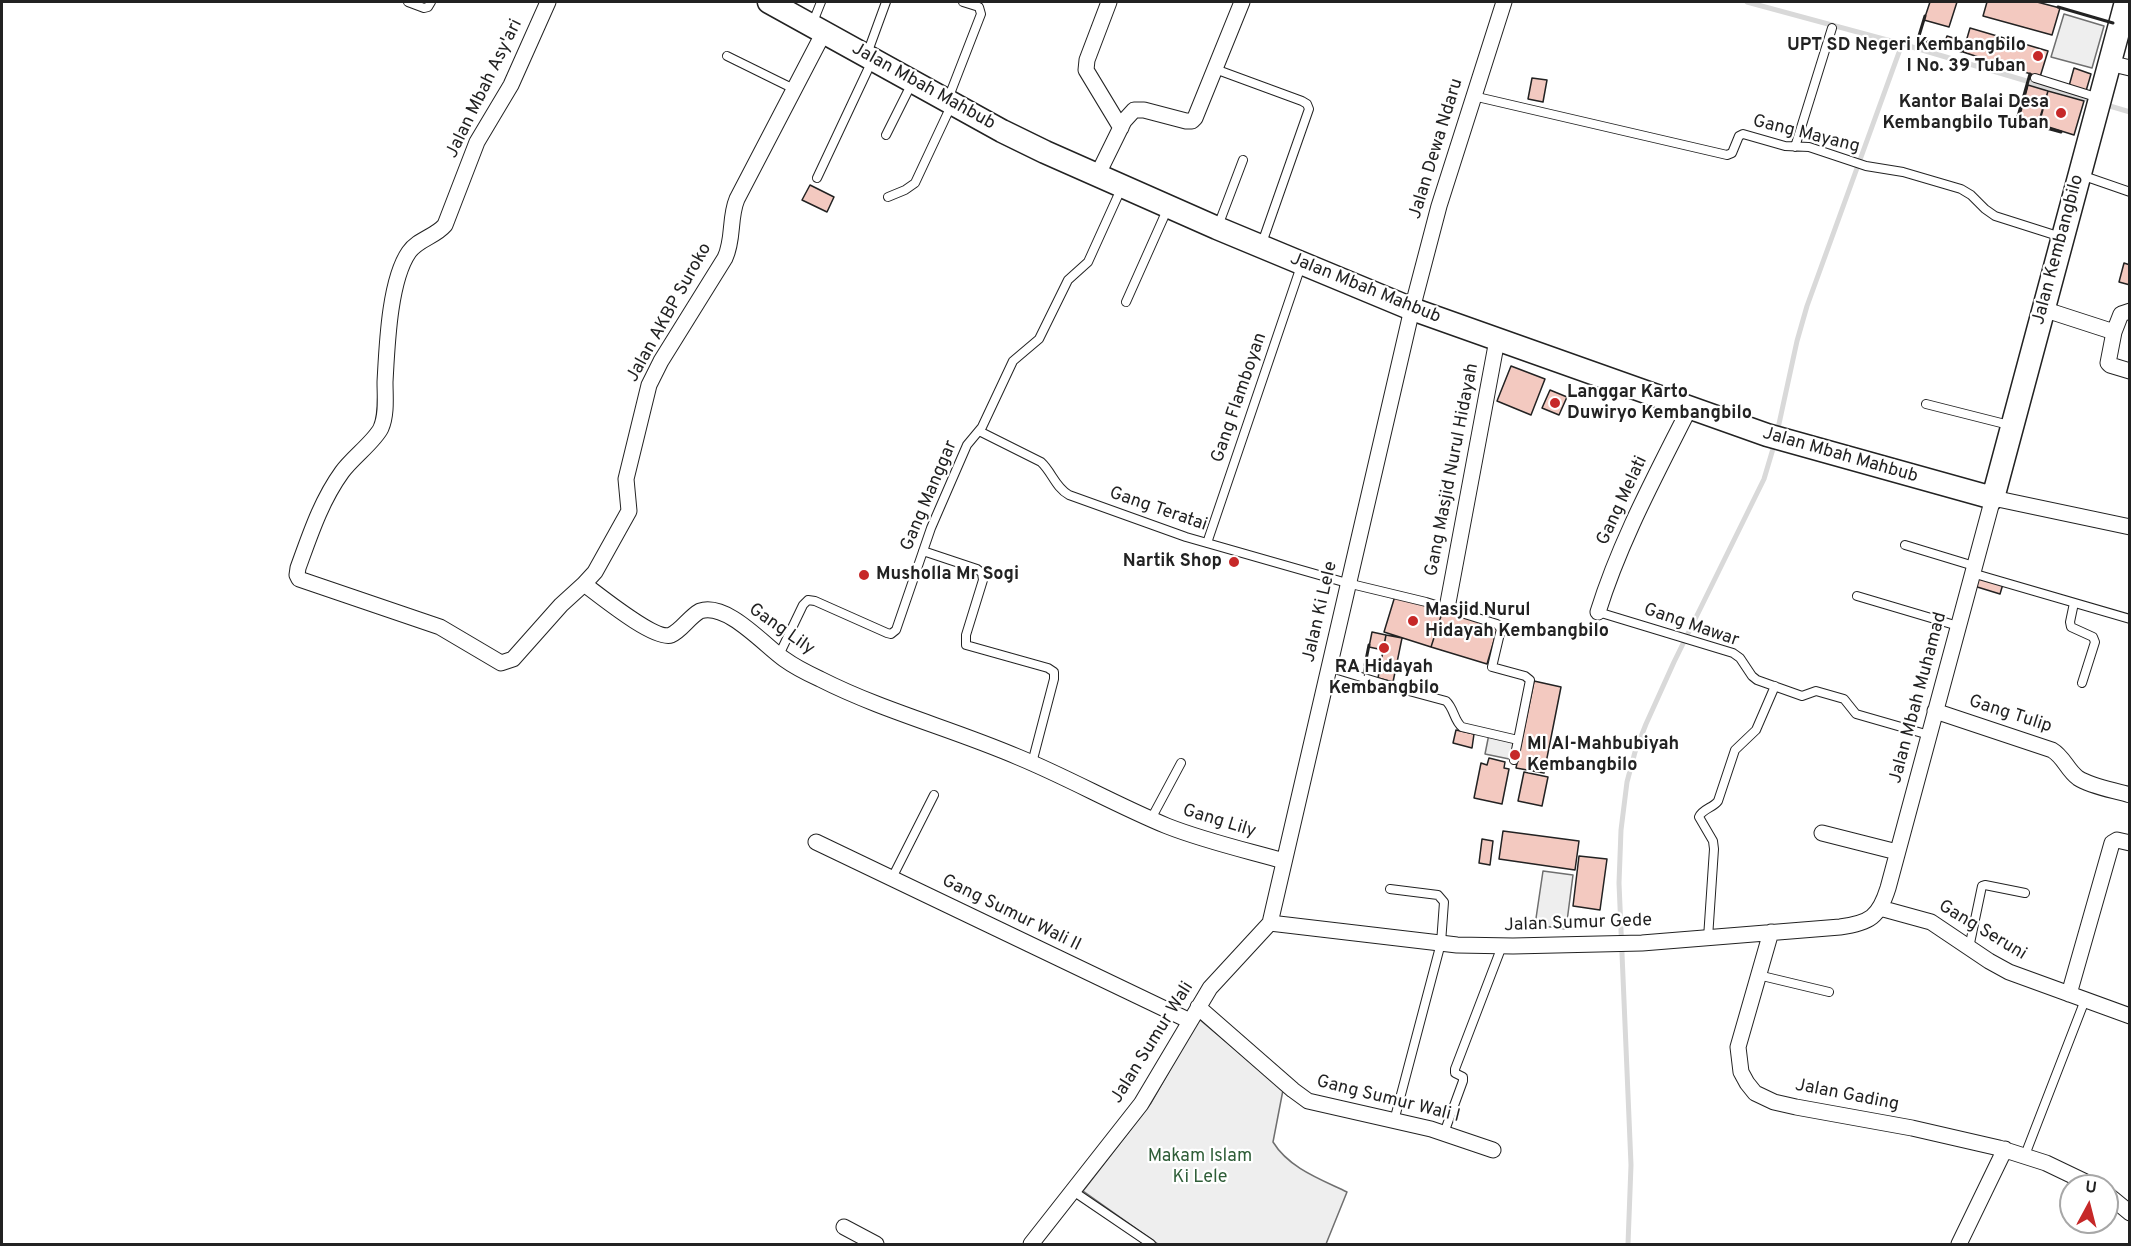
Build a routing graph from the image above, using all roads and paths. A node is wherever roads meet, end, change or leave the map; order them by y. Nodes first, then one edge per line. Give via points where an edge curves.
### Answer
1 (408, 2) edge
2 (431, 2) edge
3 (548, 2) edge
4 (769, 2) edge
5 (821, 2) edge
6 (886, 2) edge
7 (963, 2) edge
8 (1109, 2) edge
9 (1242, 2) edge
10 (1504, 2) edge
11 (2126, 2) edge
12 (818, 28) junction
13 (1832, 28) dead end
14 (727, 56) dead end
15 (870, 58) junction
16 (2120, 66) edge
17 (1215, 69) junction
18 (2035, 78) dead end
19 (912, 81) junction
20 (794, 90) junction
21 (1473, 96) junction
22 (950, 102) junction
23 (2099, 102) junction
24 (1121, 128) junction
25 (886, 135) dead end
26 (1795, 147) junction
27 (1243, 160) dead end
28 (2079, 175) junction
29 (1097, 176) junction
30 (817, 178) dead end
31 (1121, 187) junction
32 (2130, 192) edge
33 (888, 197) dead end
34 (1168, 207) junction
35 (1217, 228) junction
36 (2062, 237) junction
37 (1260, 247) junction
38 (1302, 264) junction
39 (1126, 302) dead end
40 (1412, 309) junction
41 (2043, 309) junction
42 (2130, 311) edge
43 (2114, 332) junction
44 (1497, 340) junction
45 (2130, 371) edge
46 (1926, 404) dead end
47 (1689, 409) junction
48 (2012, 425) junction
49 (979, 431) junction
50 (1993, 498) junction
51 (2130, 527) edge
52 (1207, 543) junction
53 (1905, 545) dead end
54 (923, 551) junction
55 (1973, 570) junction
56 (1347, 583) junction
57 (584, 584) junction
58 (1857, 596) dead end
59 (2074, 603) junction
60 (1447, 608) junction
61 (1598, 612) joint
62 (2130, 619) edge
63 (1958, 626) junction
64 (779, 655) junction
65 (1328, 667) junction
66 (2082, 683) dead end
67 (1774, 686) junction
68 (1935, 711) junction
69 (1929, 735) junction
70 (1518, 740) junction
71 (1514, 760) dead end
72 (1032, 763) junction
73 (1181, 763) dead end
74 (934, 795) dead end
75 (2130, 795) edge
76 (1151, 819) junction
77 (1822, 833) dead end
78 (816, 842) dead end
79 (2130, 843) edge
80 (1898, 852) junction
81 (1284, 861) junction
82 (892, 878) junction
83 (1390, 889) dead end
84 (2025, 892) dead end
85 (1880, 908) junction
86 (1270, 923) junction
87 (1770, 933) junction
88 (1708, 938) junction
89 (1441, 944) junction
90 (1502, 946) junction
91 (1969, 948) junction
92 (1758, 975) junction
93 (1829, 992) dead end
94 (2069, 994) junction
95 (2085, 1000) junction
96 (1194, 1014) junction
97 (2130, 1016) edge
98 (1394, 1121) junction
99 (1444, 1133) junction
100 (2005, 1149) junction
101 (1493, 1150) dead end
102 (2025, 1155) junction
103 (2070, 1174) edge
104 (1073, 1191) junction
105 (844, 1227) dead end
106 (872, 1244) edge
107 (1031, 1245) edge
108 (1150, 1245) edge
109 (1959, 1245) edge

1 - 2 lane via 424,8
3 - 57 street, Jalan Mbah Asy'ari via 511,85 477,142 445,225 438,234 414,247 405,260 389,325 381,428 349,462 325,500 297,571 298,577 306,582 440,627 497,662 505,663 513,660
4 - 12 street, Jalan Mbah Mahbub
5 - 12 lane
6 - 15 lane
7 - 22 lane via 979,7 981,14
8 - 24 street via 1086,70
9 - 17 street
10 - 21 street, Jalan Dewa Ndaru
11 - 16 street, Jalan Kembangbilo
12 - 15 street, Jalan Mbah Mahbub
12 - 20 street, Jalan AKBP Suroko
13 - 26 lane
14 - 20 lane
15 - 19 street, Jalan Mbah Mahbub
15 - 30 lane
16 - 23 street, Jalan Kembangbilo
17 - 24 street via 1192,121 1134,110
17 - 37 lane via 1302,101 1309,109
18 - 23 lane
19 - 22 street, Jalan Mbah Mahbub
19 - 25 lane
20 - 57 street, Jalan AKBP Suroko via 735,204 725,258 649,385 626,479 629,511 595,572
21 - 26 lane, Gang Mayang via 1727,155 1743,134
21 - 40 street, Jalan Dewa Ndaru
22 - 29 street, Jalan Mbah Mahbub
22 - 33 lane via 915,183
23 - 28 street, Jalan Kembangbilo
24 - 29 street
26 - 36 lane, Gang Mayang via 1809,147 1866,166 1961,189 1995,216
27 - 35 lane
28 - 32 lane
28 - 36 street, Jalan Kembangbilo
29 - 31 street, Jalan Mbah Mahbub
31 - 34 street, Jalan Mbah Mahbub
31 - 49 lane, Gang Manggar via 1086,264 1068,280 1037,342 1013,361
34 - 35 street, Jalan Mbah Mahbub
34 - 39 lane
35 - 37 street, Jalan Mbah Mahbub
36 - 41 street, Jalan Kembangbilo
37 - 38 street, Jalan Mbah Mahbub
38 - 40 street, Jalan Mbah Mahbub
38 - 52 lane, Gang Flamboyan
40 - 44 street, Jalan Mbah Mahbub
40 - 56 street, Jalan Ki Lele
41 - 43 street
41 - 48 street, Jalan Kembangbilo
42 - 43 street via 2121,314
43 - 45 street via 2108,363
44 - 47 street, Jalan Mbah Mahbub
44 - 60 street, Gang Masjid Nurul Hidayah
46 - 48 lane
47 - 50 street, Jalan Mbah Mahbub via 1775,438
47 - 61 street, Gang Melati via 1629,530
48 - 50 street, Jalan Kembangbilo
49 - 52 lane, Gang Teratai via 1041,462 1057,486 1069,495
49 - 54 lane, Gang Manggar via 968,442 954,472
50 - 51 street
50 - 55 street, Jalan Mbah Muhamad
52 - 56 lane, Gang Teratai
53 - 55 lane
54 - 64 lane, Gang Manggar via 893,633 808,600
54 - 72 lane via 982,573 966,645 1054,672
55 - 59 lane
55 - 63 street, Jalan Mbah Muhamad
56 - 60 lane, Gang Teratai
56 - 65 street, Jalan Ki Lele
57 - 64 street, Gang Lily via 659,635 674,633 696,613 710,610 743,626
58 - 63 lane
59 - 62 lane
59 - 66 lane via 2071,627 2093,637 2095,642
60 - 70 lane, Gang Teratai via 1500,626 1492,667 1530,679
61 - 67 lane, Gang Mawar via 1733,652 1754,678
63 - 68 street, Jalan Mbah Muhamad
64 - 72 street, Gang Lily via 844,690
65 - 70 lane via 1443,700 1462,728
65 - 81 street, Jalan Ki Lele
67 - 69 lane, Gang Mawar via 1803,696 1816,691 1841,698 1856,714
67 - 88 lane via 1756,730 1735,750 1718,801 1699,817 1714,849
68 - 69 street, Jalan Mbah Muhamad
68 - 75 street, Gang Tulip via 2052,750 2081,780
69 - 80 street, Jalan Mbah Muhamad
70 - 71 lane
72 - 76 street, Gang Lily
73 - 76 lane
74 - 82 lane
76 - 81 street, Gang Lily via 1191,835
77 - 80 street
78 - 82 street, Gang Sumur Wali II
79 - 94 street via 2117,840 2111,845
80 - 85 street, Jalan Mbah Muhamad
81 - 86 street, Jalan Ki Lele
82 - 96 street, Gang Sumur Wali II
83 - 89 lane via 1442,898
84 - 91 lane via 1982,886
85 - 87 street, Jalan Sumur Gede via 1870,919 1853,925
85 - 91 street, Gang Seruni via 1927,920
86 - 89 street, Jalan Sumur Gede
86 - 96 street, Jalan Sumur Wali via 1215,981
87 - 88 street, Jalan Sumur Gede
87 - 92 street, Jalan Gading
88 - 90 street, Jalan Sumur Gede
89 - 90 street, Jalan Sumur Gede
89 - 98 lane
90 - 99 lane via 1455,1070 1463,1081
91 - 94 street, Gang Seruni via 2001,968
92 - 93 lane
92 - 100 street, Jalan Gading via 1738,1047 1741,1072 1755,1093 1796,1107
94 - 95 street, Gang Seruni
95 - 97 street, Gang Seruni
95 - 102 lane
96 - 98 street, Gang Sumur Wali I via 1305,1099
96 - 104 street, Jalan Sumur Wali via 1150,1090
98 - 99 street, Gang Sumur Wali I
99 - 101 street, Gang Sumur Wali I
100 - 102 street, Jalan Gading
100 - 109 street
102 - 103 street, Jalan Gading
104 - 107 street, Jalan Sumur Wali
104 - 108 lane
105 - 106 street

